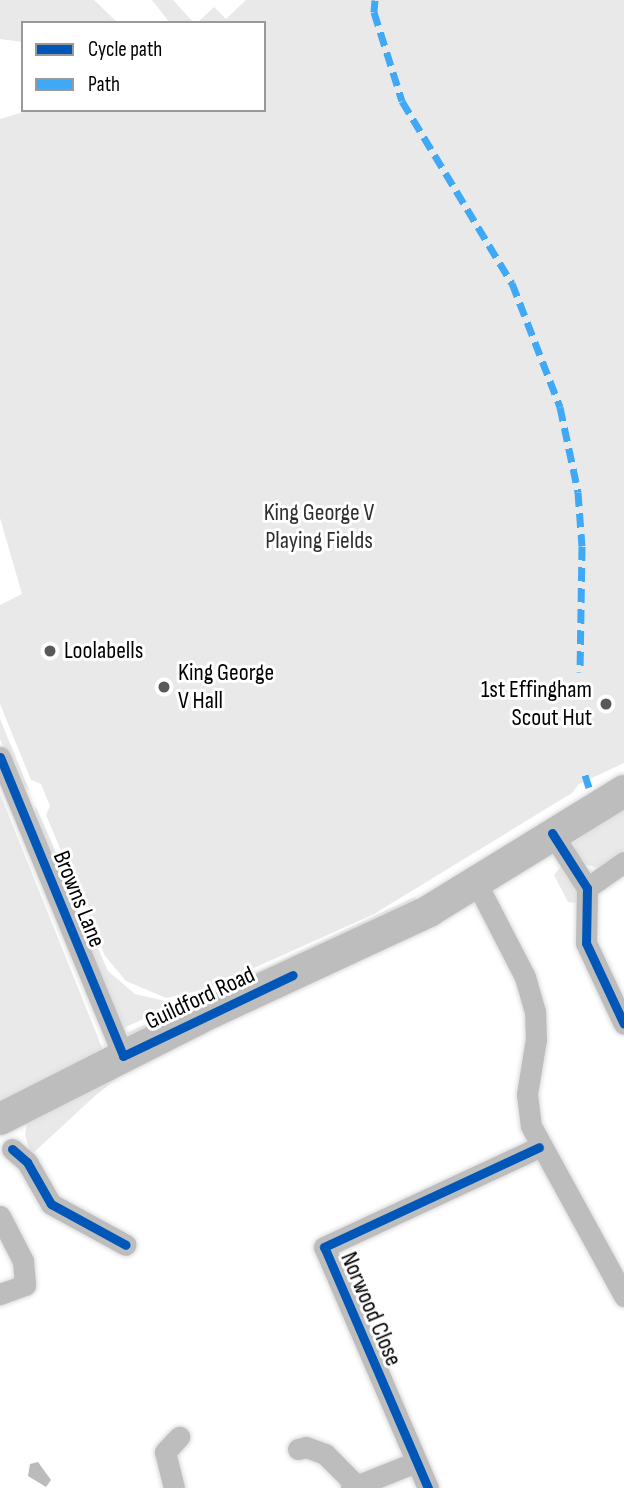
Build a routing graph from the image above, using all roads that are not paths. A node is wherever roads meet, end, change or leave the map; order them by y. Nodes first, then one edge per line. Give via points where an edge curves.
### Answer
1 (0, 757) edge
2 (624, 791) edge
3 (552, 833) junction
4 (624, 862) edge
5 (476, 882) junction
6 (587, 888) junction
7 (624, 1024) edge
8 (123, 1056) junction
9 (3, 1117) edge
10 (539, 1147) junction
11 (6, 1154) edge
12 (0, 1216) edge
13 (126, 1245) dead end
14 (0, 1294) edge
15 (624, 1296) edge
16 (179, 1437) dead end
17 (298, 1449) dead end
18 (416, 1462) junction
19 (354, 1486) edge
20 (174, 1488) edge
21 (428, 1488) edge

1 - 8 street, Browns Lane
2 - 3 main road, Guildford Road
3 - 5 main road, Guildford Road
3 - 6 street
4 - 6 street
5 - 8 main road, Guildford Road via 388,932
5 - 10 street via 525,977 535,1011 527,1111
6 - 7 street via 586,943
8 - 9 main road, Guildford Road
9 - 11 street via 14,1136
10 - 15 street
10 - 18 street, Norwood Close via 324,1247
11 - 13 street via 27,1163 51,1204
12 - 14 street via 23,1261 25,1285
16 - 20 street via 165,1452
17 - 19 street via 325,1454
18 - 19 street
18 - 21 street, Norwood Close

